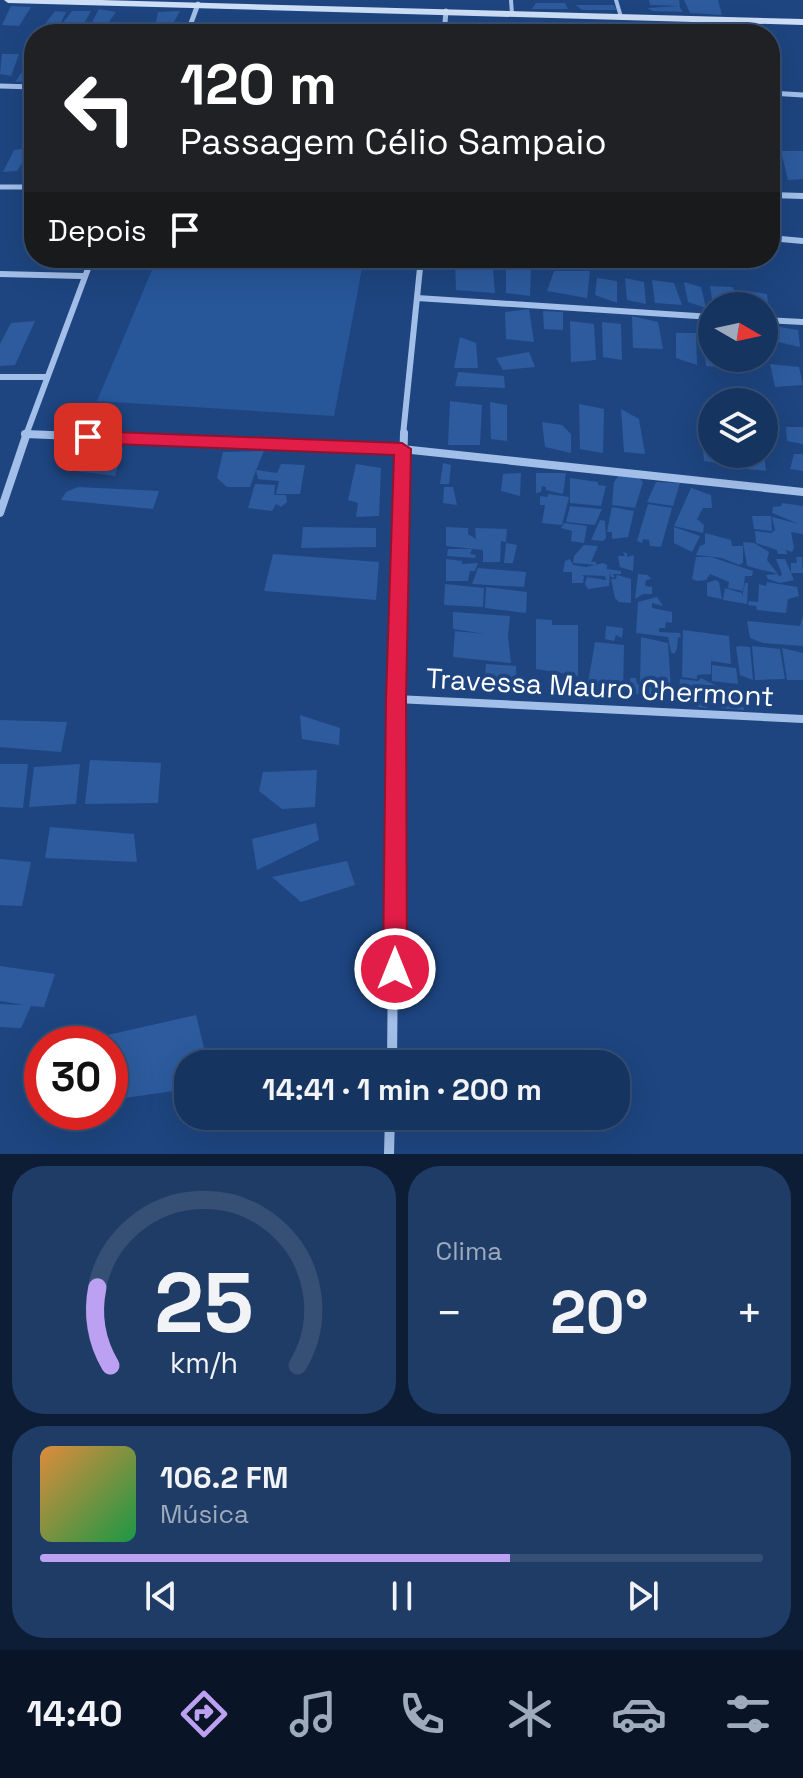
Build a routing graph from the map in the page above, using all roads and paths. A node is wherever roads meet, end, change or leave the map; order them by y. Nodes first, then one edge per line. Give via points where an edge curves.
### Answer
1 (8, 0) edge
2 (511, 0) edge
3 (616, 0) edge
4 (198, 4) junction
5 (292, 4) edge
6 (446, 11) junction
7 (512, 14) junction
8 (621, 17) junction
9 (803, 22) edge
10 (191, 24) edge
11 (445, 24) edge
12 (0, 86) edge
13 (24, 87) edge
14 (780, 94) edge
15 (803, 95) edge
16 (0, 187) edge
17 (24, 187) edge
18 (780, 195) edge
19 (803, 196) edge
20 (780, 239) edge
21 (803, 241) edge
22 (86, 268) edge
23 (420, 268) edge
24 (0, 274) edge
25 (82, 276) junction
26 (417, 298) junction
27 (698, 316) edge
28 (778, 321) edge
29 (803, 322) edge
30 (0, 377) edge
31 (46, 377) junction
32 (25, 434) junction
33 (402, 449) junction
34 (803, 492) edge
35 (0, 513) edge
36 (396, 699) junction
37 (803, 719) edge
38 (392, 1050) edge
39 (390, 1130) edge
40 (389, 1154) edge

1 - 4 street
2 - 7 lane
3 - 8 lane
4 - 5 street
4 - 10 street
5 - 6 street
6 - 7 street
6 - 11 street
7 - 8 street
8 - 9 street
12 - 13 street
14 - 15 street
16 - 17 street
18 - 19 street
20 - 21 street
22 - 25 street
23 - 26 street
24 - 25 street
25 - 31 street
26 - 27 street
26 - 33 street
28 - 29 street
30 - 31 street
31 - 32 street
32 - 33 street
32 - 35 street
33 - 34 street
33 - 36 street
36 - 37 street, Travessa Mauro Chermont
36 - 38 street
39 - 40 street

